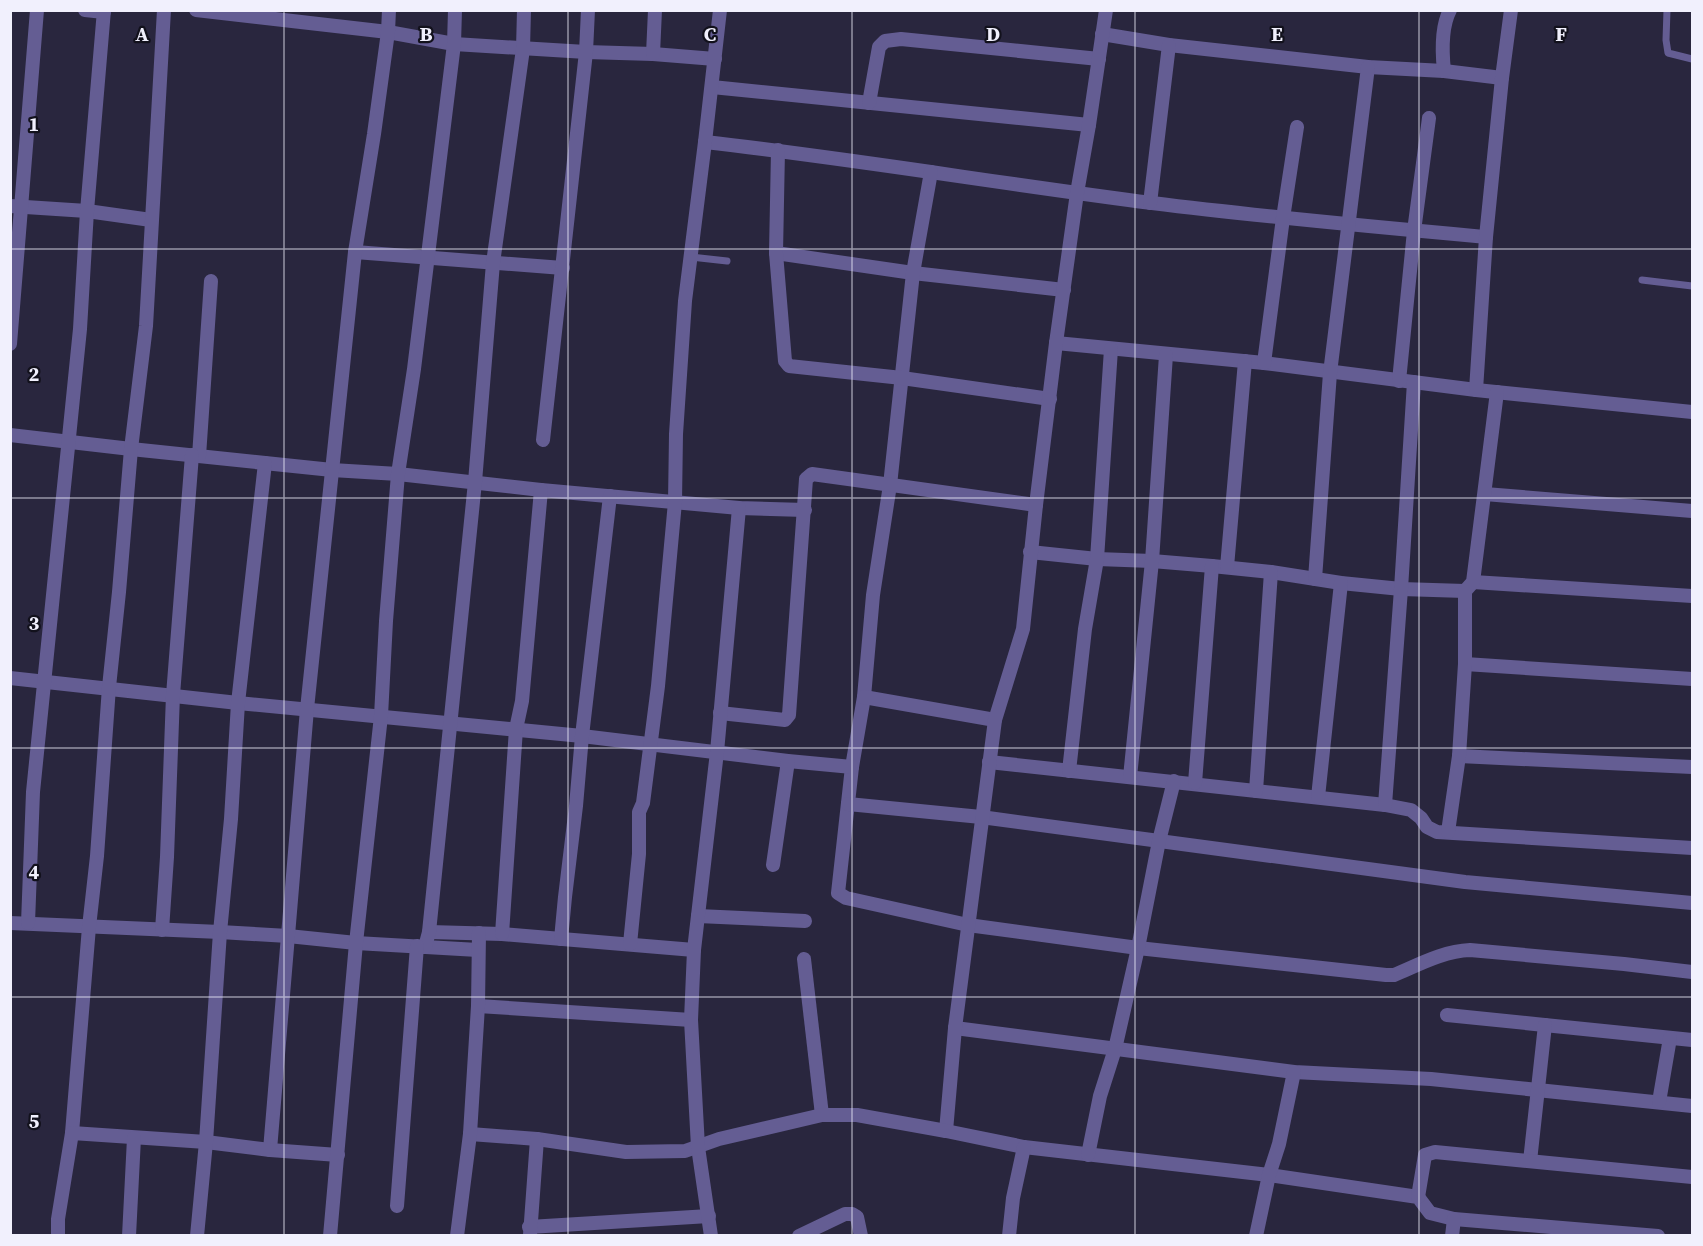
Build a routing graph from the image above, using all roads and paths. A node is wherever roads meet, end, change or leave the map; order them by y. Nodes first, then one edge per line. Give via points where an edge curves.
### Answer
1 (37, 10) edge
2 (85, 10) edge
3 (164, 10) edge
4 (196, 10) edge
5 (389, 10) edge
6 (455, 10) edge
7 (524, 10) edge
8 (588, 10) edge
9 (655, 10) edge
10 (720, 10) edge
11 (1106, 10) edge
12 (1450, 10) edge
13 (1512, 10) edge
14 (1667, 10) edge
15 (104, 11) edge
16 (312, 16) edge
17 (388, 32) junction
18 (1102, 34) junction
19 (454, 44) junction
20 (1169, 45) junction
21 (523, 48) junction
22 (586, 52) junction
23 (652, 54) junction
24 (715, 59) junction
25 (1099, 59) junction
26 (1692, 59) edge
27 (1368, 67) junction
28 (1444, 70) junction
29 (1502, 78) junction
30 (712, 87) junction
31 (869, 103) junction
32 (1429, 118) dead end
33 (1089, 125) junction
34 (1297, 127) dead end
35 (705, 142) junction
36 (778, 150) junction
37 (931, 172) junction
38 (1077, 193) junction
39 (1150, 203) junction
40 (16, 207) edge
41 (87, 212) junction
42 (1283, 218) junction
43 (151, 220) junction
44 (1349, 224) junction
45 (1413, 231) junction
46 (1486, 237) junction
47 (355, 252) junction
48 (776, 253) junction
49 (427, 257) junction
50 (691, 257) junction
51 (728, 261) dead end
52 (494, 263) junction
53 (563, 268) junction
54 (913, 273) junction
55 (1642, 280) dead end
56 (211, 281) dead end
57 (1692, 286) edge
58 (1064, 290) junction
59 (10, 344) edge
60 (1056, 344) junction
61 (1111, 349) junction
62 (1166, 355) junction
63 (1245, 362) junction
64 (1264, 363) junction
65 (1330, 373) junction
66 (902, 378) junction
67 (1399, 381) junction
68 (1414, 382) junction
69 (1476, 390) junction
70 (1497, 392) junction
71 (1050, 399) junction
72 (1692, 412) edge
73 (10, 435) edge
74 (543, 440) dead end
75 (68, 441) junction
76 (131, 449) junction
77 (196, 456) junction
78 (265, 463) junction
79 (332, 470) junction
80 (398, 474) junction
81 (475, 482) junction
82 (890, 485) junction
83 (541, 490) junction
84 (1485, 494) junction
85 (610, 496) junction
86 (675, 502) junction
87 (1036, 505) junction
88 (739, 508) junction
89 (805, 510) junction
90 (1692, 511) edge
91 (1030, 552) junction
92 (1097, 559) junction
93 (1152, 561) junction
94 (1212, 566) junction
95 (1227, 567) junction
96 (1271, 572) junction
97 (1315, 579) junction
98 (1341, 583) junction
99 (1469, 586) junction
100 (1401, 589) junction
101 (1692, 596) edge
102 (1465, 664) junction
103 (10, 678) edge
104 (1692, 679) edge
105 (45, 681) junction
106 (109, 687) junction
107 (173, 695) junction
108 (864, 697) junction
109 (238, 703) junction
110 (307, 709) junction
111 (720, 713) junction
112 (381, 716) junction
113 (994, 720) junction
114 (451, 723) junction
115 (516, 729) junction
116 (582, 736) junction
117 (651, 745) junction
118 (717, 753) junction
119 (1459, 756) junction
120 (788, 761) junction
121 (989, 762) junction
122 (852, 767) junction
123 (1692, 767) edge
124 (1069, 771) junction
125 (1130, 777) junction
126 (1174, 781) junction
127 (1195, 783) junction
128 (1256, 790) junction
129 (1318, 797) junction
130 (848, 804) junction
131 (1385, 805) junction
132 (981, 817) junction
133 (1448, 831) junction
134 (1159, 841) junction
135 (1692, 848) edge
136 (773, 865) dead end
137 (1692, 903) edge
138 (698, 916) junction
139 (805, 921) dead end
140 (10, 923) edge
141 (28, 923) junction
142 (968, 925) junction
143 (89, 927) junction
144 (162, 930) junction
145 (220, 932) junction
146 (429, 932) junction
147 (479, 933) junction
148 (502, 934) junction
149 (288, 936) junction
150 (561, 939) junction
151 (356, 943) junction
152 (630, 945) junction
153 (421, 946) junction
154 (1138, 948) junction
155 (478, 950) junction
156 (694, 950) junction
157 (804, 959) dead end
158 (1692, 972) edge
159 (478, 1006) junction
160 (1447, 1014) dead end
161 (691, 1020) junction
162 (1545, 1024) junction
163 (956, 1028) junction
164 (1670, 1038) junction
165 (1692, 1040) edge
166 (1115, 1049) junction
167 (1294, 1072) junction
168 (1538, 1090) junction
169 (1659, 1102) junction
170 (1692, 1106) edge
171 (822, 1115) junction
172 (946, 1131) junction
173 (72, 1133) junction
174 (470, 1134) junction
175 (134, 1138) junction
176 (537, 1139) junction
177 (206, 1142) junction
178 (698, 1147) junction
179 (1024, 1148) junction
180 (270, 1150) junction
181 (338, 1155) junction
182 (1088, 1155) junction
183 (1530, 1161) junction
184 (1269, 1175) junction
185 (1692, 1177) edge
186 (1418, 1197) junction
187 (397, 1206) dead end
188 (709, 1216) junction
189 (1454, 1219) junction
190 (530, 1231) edge
191 (1637, 1234) edge
192 (58, 1236) edge
193 (129, 1236) edge
194 (197, 1236) edge
195 (330, 1236) edge
196 (457, 1236) edge
197 (711, 1236) edge
198 (800, 1236) edge
199 (861, 1236) edge
200 (1009, 1236) edge
201 (1256, 1236) edge
202 (1452, 1236) edge
203 (1658, 1236) edge

1 - 40 street
2 - 15 street
3 - 43 street
4 - 16 street
5 - 17 street
6 - 19 street
7 - 21 street
8 - 22 street
9 - 23 street
10 - 24 street
11 - 18 street
12 - 28 street via 1443,37
13 - 29 street
14 - 26 lane via 1668,53
15 - 41 street
16 - 17 street
17 - 19 street
17 - 47 street
18 - 20 street
18 - 25 street
19 - 21 street
19 - 49 street
20 - 27 street
20 - 39 street
21 - 22 street
21 - 52 street
22 - 23 street
22 - 53 street
23 - 24 street
24 - 30 street
25 - 31 street via 902,39 885,41 879,47
25 - 33 street
27 - 28 street
27 - 44 street
28 - 29 street
29 - 46 street
30 - 31 street
30 - 35 street
31 - 33 street
32 - 45 street
33 - 38 street
34 - 42 street
35 - 36 street
35 - 50 street
36 - 37 street
36 - 48 street
37 - 38 street
37 - 54 street
38 - 39 street
38 - 58 street
39 - 42 street
40 - 41 street
40 - 59 street
41 - 43 street
41 - 75 street
42 - 44 street
42 - 64 street
43 - 76 street via 146,326
44 - 45 street
44 - 65 street
45 - 46 street
45 - 67 street
46 - 69 street
47 - 49 street
47 - 79 street
48 - 54 street
48 - 66 street via 785,361 789,366
49 - 52 street
49 - 80 street
50 - 51 lane
50 - 86 street via 676,434
52 - 53 street
52 - 81 street
53 - 74 street
54 - 58 street
54 - 66 street
55 - 57 lane
56 - 77 street
58 - 60 street
60 - 61 street
60 - 71 street
61 - 62 street
61 - 92 street
62 - 63 street
62 - 93 street
63 - 64 street
63 - 95 street
64 - 65 street
65 - 67 street
65 - 97 street
66 - 71 street
66 - 82 street
67 - 68 street
68 - 69 street
68 - 100 street
69 - 70 street
70 - 72 street
70 - 84 street
71 - 87 street
73 - 75 street
75 - 76 street
75 - 105 street
76 - 77 street
76 - 106 street
77 - 78 street
77 - 107 street
78 - 79 street
78 - 109 street
79 - 80 street
79 - 110 street
80 - 81 street
80 - 112 street
81 - 83 street
81 - 114 street
82 - 87 street
82 - 89 street via 812,474 806,479
82 - 108 street via 873,595
83 - 85 street
83 - 115 street via 522,701
84 - 90 street
84 - 99 street
85 - 86 street
85 - 116 street
86 - 88 street
86 - 117 street
87 - 91 street
88 - 89 street
88 - 111 street
89 - 111 street via 789,715 785,720
91 - 92 street
91 - 113 street via 1023,629
92 - 93 street
92 - 124 street
93 - 94 street
93 - 125 street
94 - 95 street
94 - 127 street
95 - 96 street
96 - 97 street
96 - 128 street
97 - 98 street
98 - 100 street
98 - 129 street
99 - 100 street
99 - 101 street
99 - 102 street
100 - 131 street
102 - 104 street
102 - 119 street
103 - 105 street
105 - 106 street
105 - 141 street via 33,792
106 - 107 street
106 - 143 street
107 - 109 street
107 - 144 street
108 - 113 street
108 - 122 street
109 - 110 street
109 - 145 street
110 - 112 street
110 - 149 street
111 - 118 street
112 - 114 street
112 - 151 street
113 - 121 street
114 - 115 street
114 - 146 street
115 - 116 street
115 - 148 street
116 - 117 street
116 - 150 street
117 - 118 street
117 - 152 street via 639,812
118 - 120 street
118 - 138 street
119 - 123 street
119 - 133 street
120 - 122 street
120 - 136 street
121 - 124 street
121 - 132 street
122 - 130 street
124 - 125 street
125 - 126 street
126 - 127 street
126 - 134 street
127 - 128 street
128 - 129 street
129 - 131 street
130 - 132 street
130 - 142 street via 838,893
131 - 133 street via 1411,810 1427,827 1437,832
132 - 134 street
132 - 142 street
133 - 135 street
134 - 137 street via 1465,882
134 - 154 street
138 - 139 street
138 - 156 street
140 - 141 street
141 - 143 street
142 - 154 street
142 - 163 street
143 - 144 street
143 - 173 street
144 - 145 street
145 - 149 street
145 - 177 street
146 - 147 street
146 - 153 street
147 - 148 street
147 - 155 street
148 - 150 street
149 - 151 street
149 - 180 street
150 - 152 street
151 - 153 street
151 - 181 street
152 - 156 street
153 - 155 street
153 - 187 street
154 - 158 street via 1386,975 1457,950
154 - 166 street
155 - 159 street
156 - 161 street
157 - 171 street
159 - 161 street
159 - 174 street
160 - 162 street
161 - 178 street
162 - 164 street
162 - 168 street
163 - 166 street
163 - 172 street
164 - 165 street
164 - 169 street
166 - 167 street
166 - 182 street
167 - 168 street via 1431,1079
167 - 184 street via 1280,1144
168 - 169 street
168 - 183 street
169 - 170 street
171 - 172 street via 857,1115
171 - 178 street
172 - 179 street
173 - 175 street
173 - 192 street
174 - 176 street
174 - 196 street
175 - 177 street
175 - 193 street
176 - 178 street via 626,1152
176 - 190 street
177 - 180 street
177 - 194 street
178 - 188 street
179 - 182 street
179 - 200 street
180 - 181 street
181 - 195 street
182 - 184 street
183 - 185 street
183 - 186 street via 1435,1152 1425,1155
184 - 186 street
184 - 201 street
186 - 189 street via 1430,1213
188 - 190 street
188 - 197 street
189 - 191 street
189 - 202 street
191 - 203 street
198 - 199 street via 852,1214 857,1217

